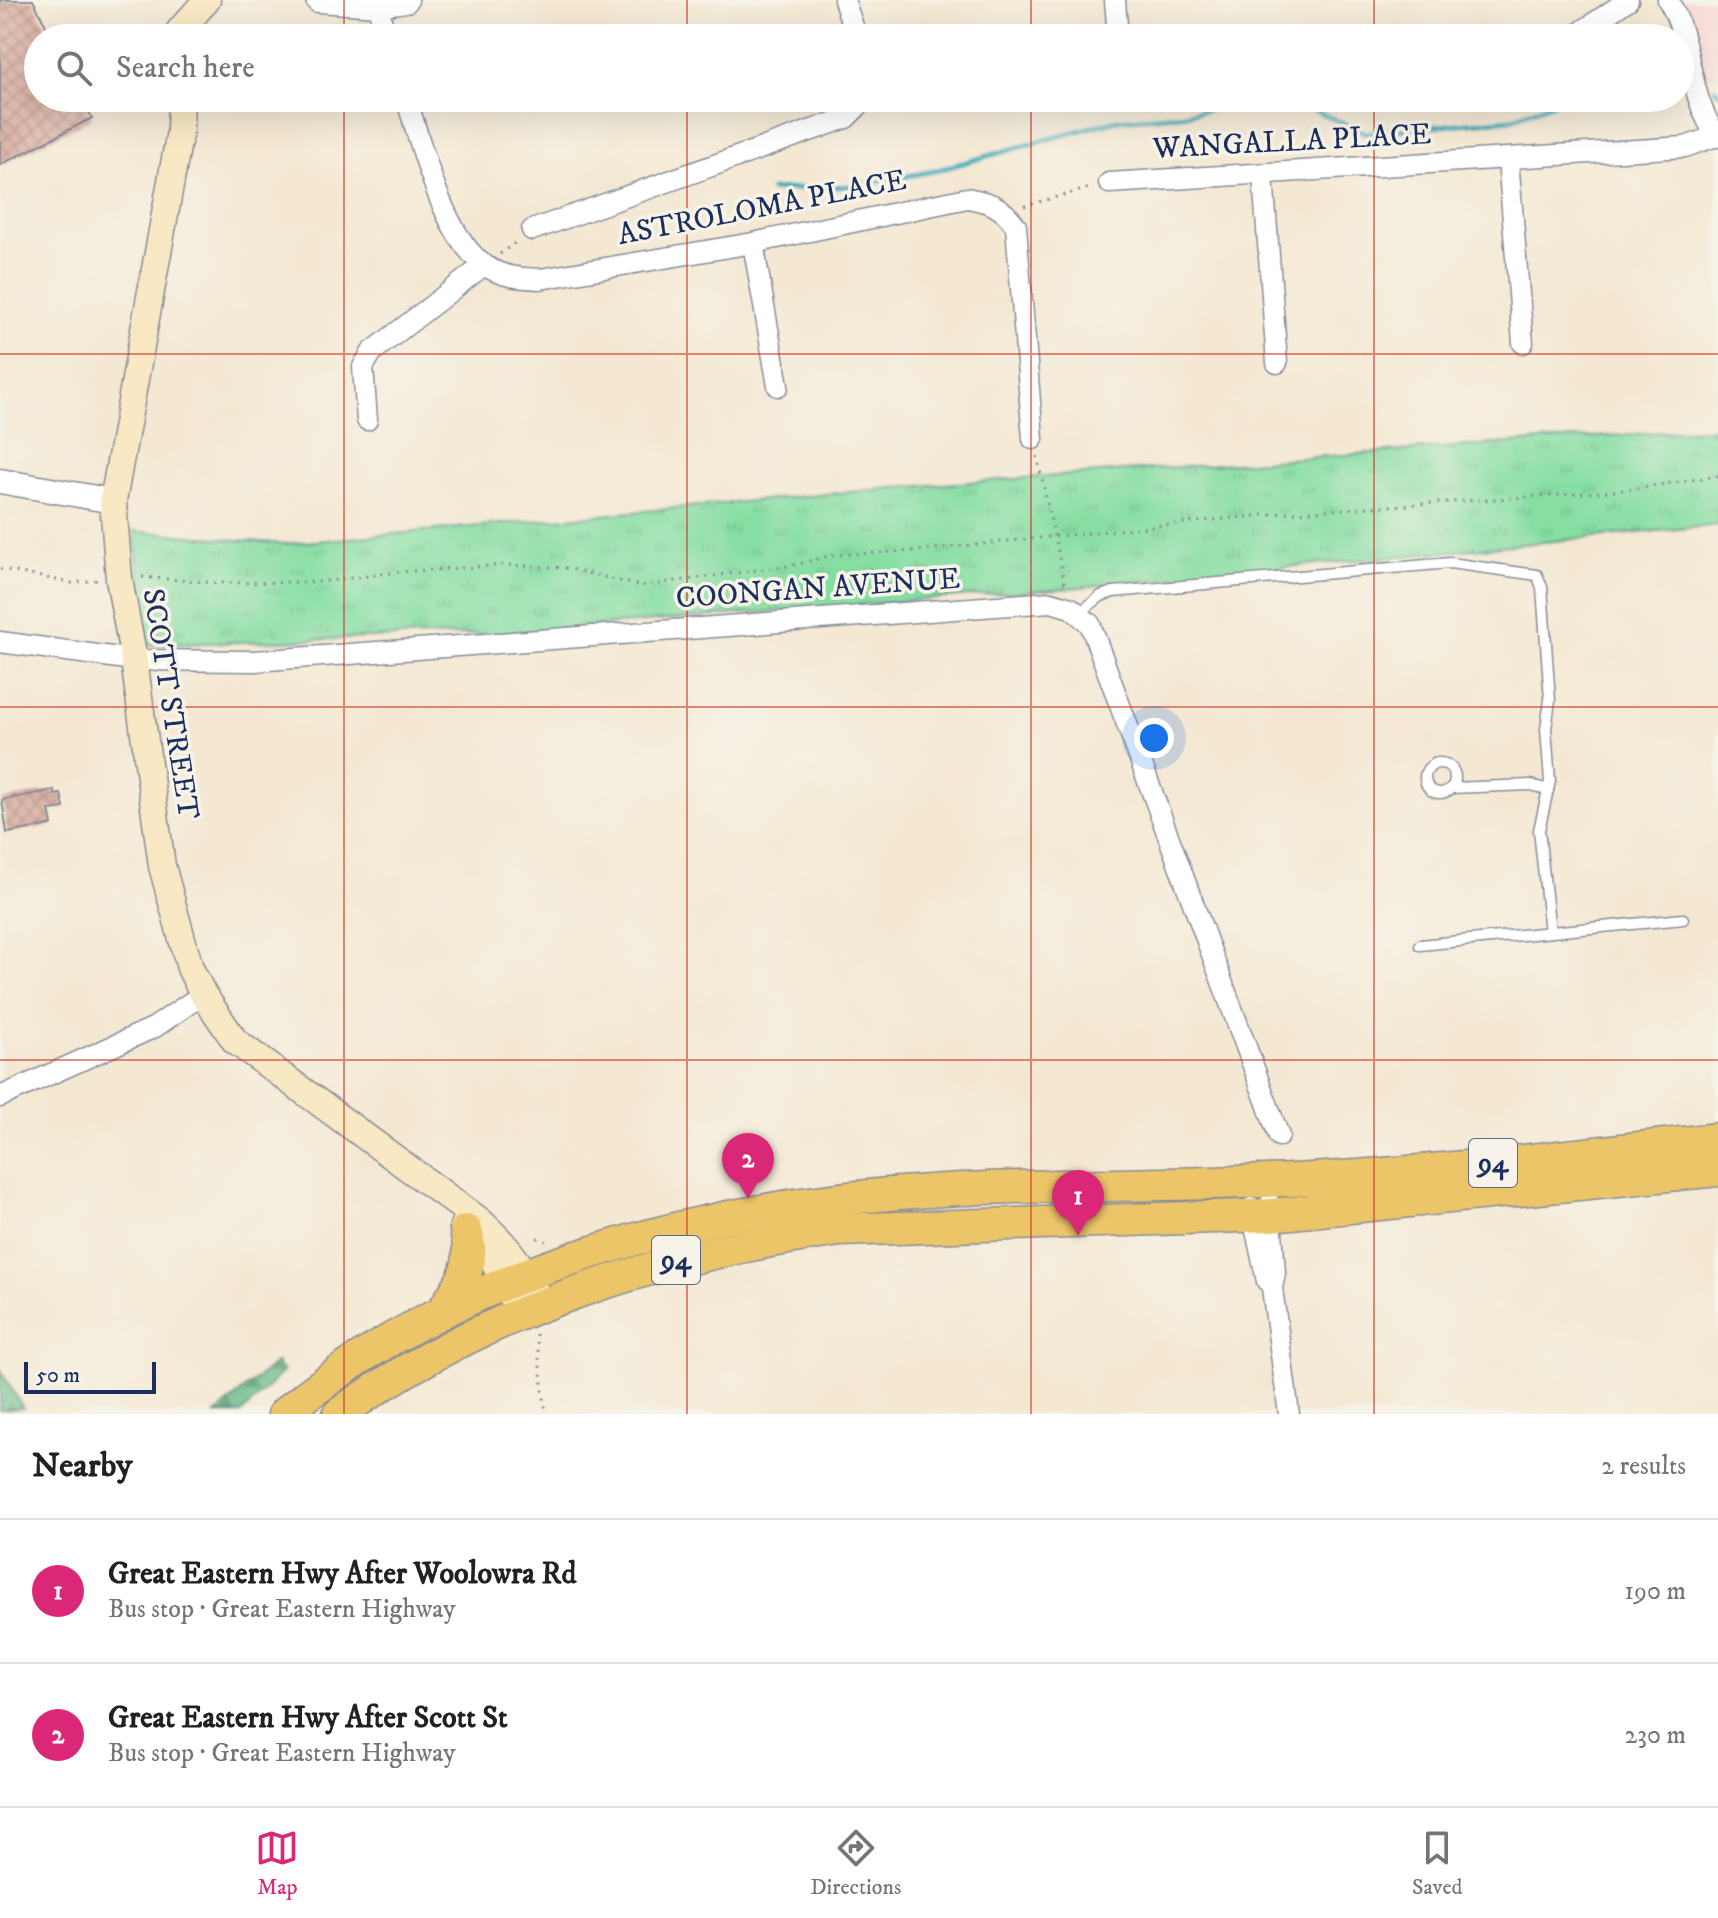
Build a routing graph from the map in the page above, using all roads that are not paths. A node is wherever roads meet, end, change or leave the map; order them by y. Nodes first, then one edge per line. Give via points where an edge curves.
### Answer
1 (178, 0) edge
2 (207, 0) edge
3 (318, 0) edge
4 (406, 0) edge
5 (844, 0) edge
6 (1115, 0) edge
7 (1628, 0) edge
8 (1668, 0) edge
9 (378, 4) junction
10 (179, 24) edge
11 (188, 24) edge
12 (382, 24) edge
13 (852, 24) edge
14 (1117, 24) edge
15 (1593, 24) edge
16 (1679, 24) edge
17 (1694, 80) edge
18 (181, 112) edge
19 (411, 112) edge
20 (852, 112) edge
21 (1717, 137) edge
22 (1508, 159) junction
23 (1263, 176) junction
24 (1109, 183) road end
25 (532, 230) road end
26 (753, 243) junction
27 (484, 265) junction
28 (1523, 343) dead end
29 (1277, 363) dead end
30 (778, 386) dead end
31 (367, 420) dead end
32 (1033, 439) road end
33 (0, 481) edge
34 (113, 501) junction
35 (1074, 611) junction
36 (0, 642) edge
37 (134, 660) junction
38 (1451, 788) dead end
39 (1548, 790) junction
40 (1683, 919) dead end
41 (1550, 932) junction
42 (1420, 945) dead end
43 (203, 994) junction
44 (0, 1097) edge
45 (1279, 1136) dead end
46 (1718, 1139) edge
47 (1718, 1170) edge
48 (1258, 1182) junction
49 (450, 1202) junction
50 (1262, 1215) junction
51 (466, 1231) junction
52 (526, 1299) junction
53 (442, 1312) junction
54 (284, 1414) edge
55 (339, 1414) edge
56 (1289, 1414) edge

1 - 10 main road
2 - 11 main road
3 - 9 street
4 - 9 street
5 - 13 street
6 - 14 street
7 - 15 street
8 - 16 street
9 - 12 street
17 - 21 street via 1699,106
18 - 34 main road, SCOTT STREET
19 - 27 street via 444,209
20 - 25 street
21 - 22 street, WANGALLA PLACE via 1685,147
22 - 23 street, WANGALLA PLACE
22 - 28 street
23 - 24 street, WANGALLA PLACE
23 - 29 street
26 - 27 street, ASTROLOMA PLACE via 540,279 509,277
26 - 30 street
26 - 32 street, ASTROLOMA PLACE via 967,198 1006,211 1016,226
27 - 31 street via 372,352 363,367
33 - 34 street
34 - 37 main road, SCOTT STREET via 119,579
35 - 37 street, COONGAN AVENUE via 1051,602 255,661
35 - 39 lane via 1101,596 1126,591 1450,563 1529,571 1542,587 1550,700
35 - 45 street via 1090,624
36 - 37 street, COONGAN AVENUE
37 - 43 main road, SCOTT STREET via 162,866 190,968
38 - 39 lane via 1531,785
39 - 41 lane via 1539,830
40 - 41 lane
41 - 42 lane
43 - 44 street via 155,1027
43 - 49 main road, SCOTT STREET via 235,1041
46 - 48 highway, 94
47 - 50 highway, 94
48 - 50 street
48 - 52 highway, 94 via 941,1190 807,1205 668,1231 578,1257
49 - 51 main road, SCOTT STREET
49 - 52 main road, SCOTT STREET via 504,1243
50 - 52 highway, 94 via 840,1230 654,1266
50 - 56 street via 1275,1273 1272,1288
51 - 52 main road, SCOTT STREET
51 - 53 highway via 472,1251
52 - 53 highway, 94
52 - 55 highway, 94
53 - 54 highway, 94 via 344,1370

